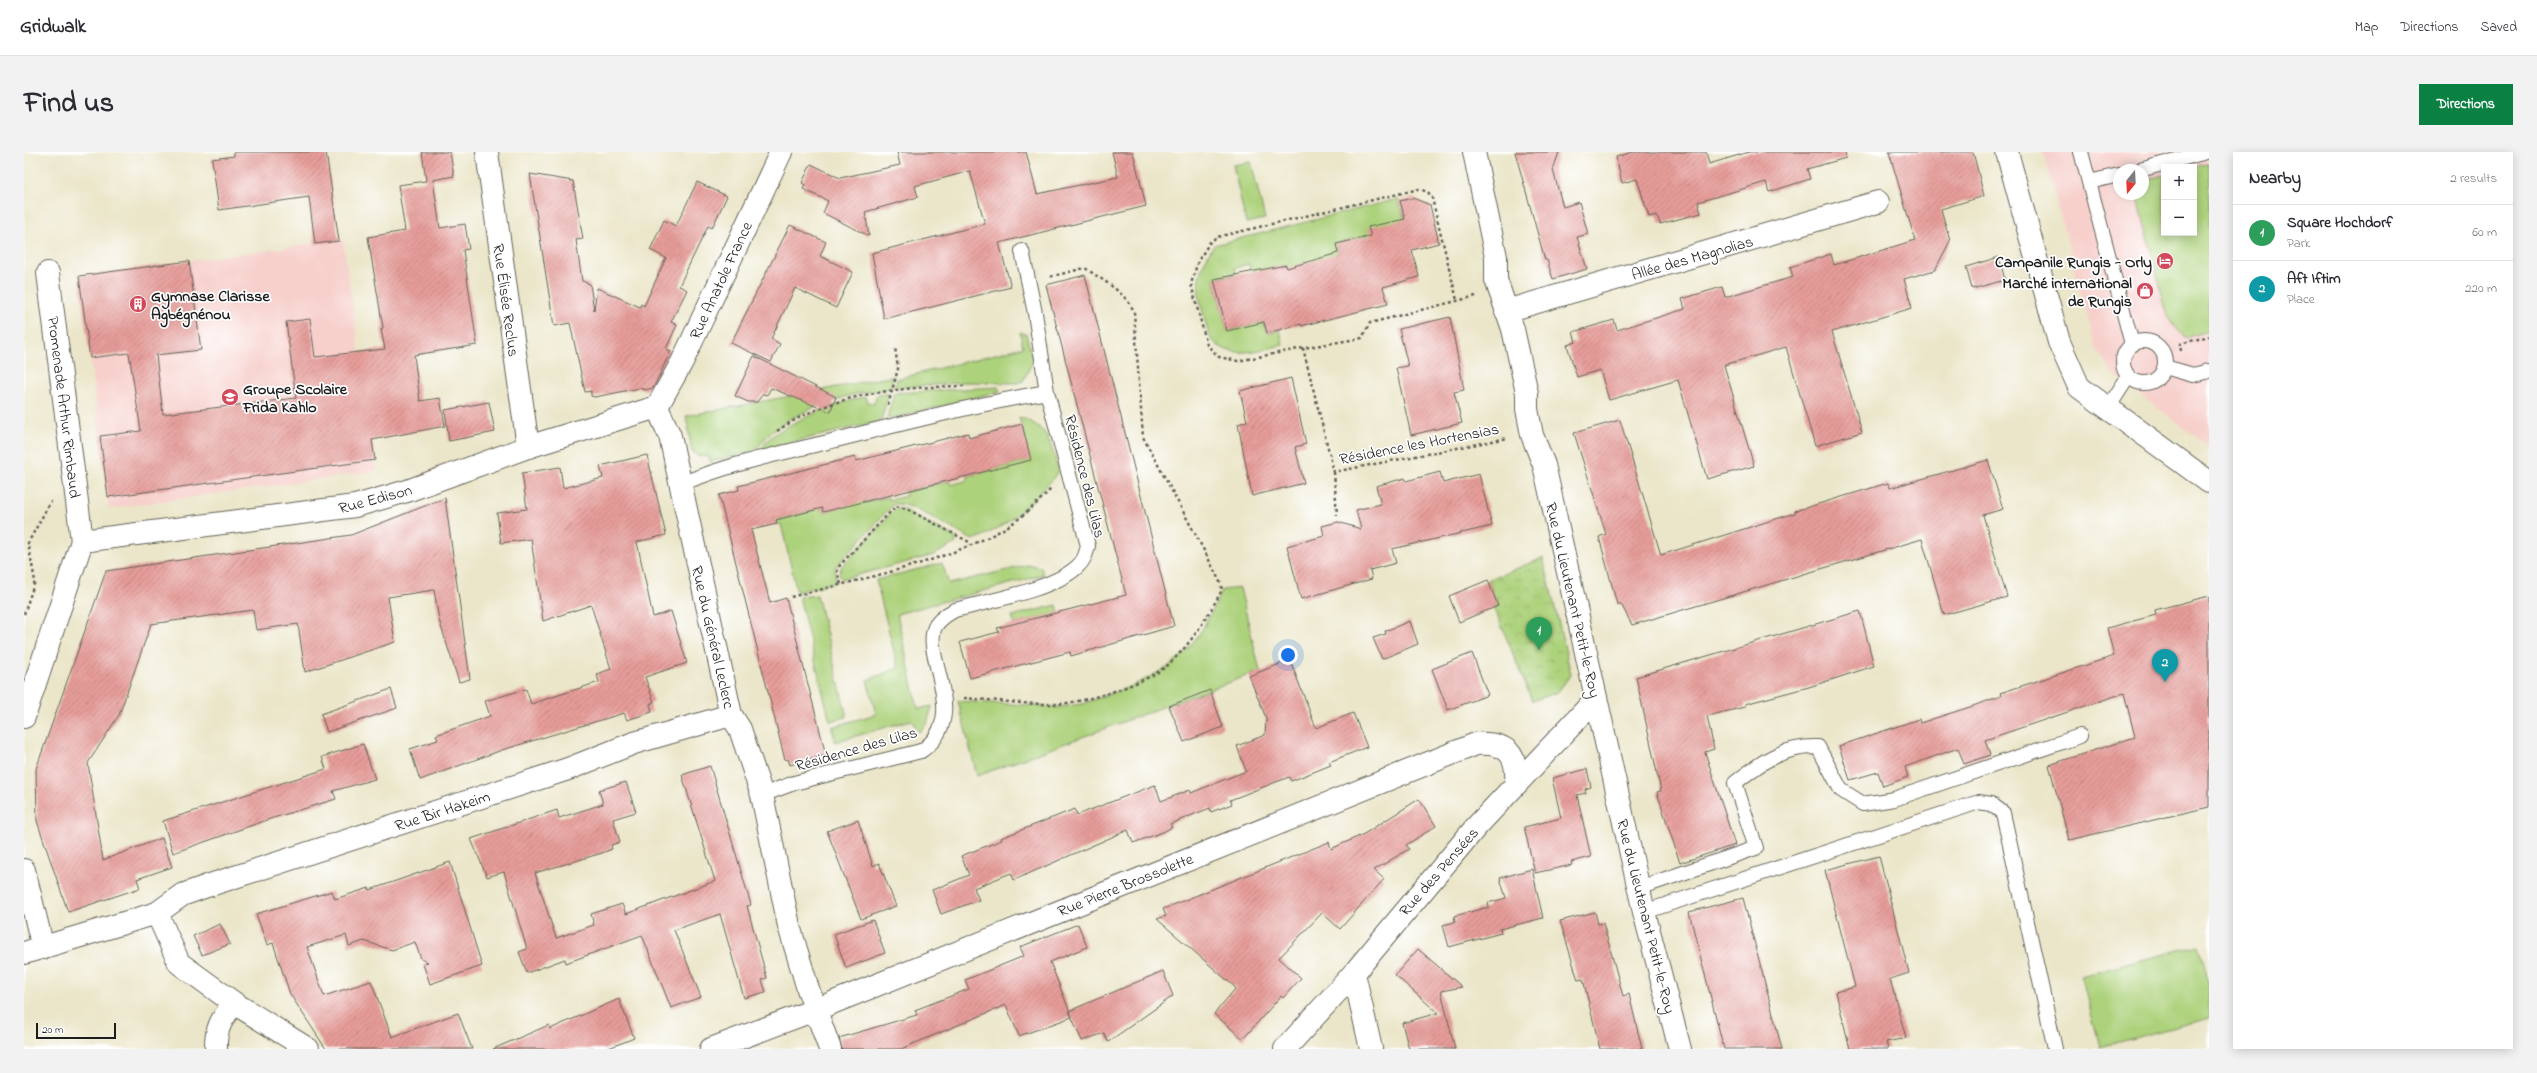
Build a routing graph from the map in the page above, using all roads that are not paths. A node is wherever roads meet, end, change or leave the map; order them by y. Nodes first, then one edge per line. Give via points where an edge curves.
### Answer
1 (487, 152) edge
2 (781, 152) edge
3 (1474, 152) edge
4 (2007, 152) edge
5 (2081, 152) edge
6 (2206, 152) edge
7 (2149, 168) edge
8 (2113, 176) edge
9 (2089, 182) junction
10 (1878, 202) dead end
11 (1022, 250) dead end
12 (48, 273) dead end
13 (1506, 311) junction
14 (2132, 344) junction
15 (2165, 367) junction
16 (2209, 370) edge
17 (2128, 377) junction
18 (1047, 392) junction
19 (657, 407) junction
20 (2108, 408) junction
21 (528, 447) junction
22 (2209, 482) edge
23 (681, 484) junction
24 (82, 541) junction
25 (1596, 699) junction
26 (731, 715) junction
27 (24, 717) edge
28 (2080, 736) dead end
29 (1516, 783) junction
30 (762, 795) junction
31 (24, 870) edge
32 (1639, 888) junction
33 (1644, 912) junction
34 (157, 913) junction
35 (33, 950) edge
36 (1354, 973) junction
37 (234, 1003) junction
38 (817, 1009) junction
39 (216, 1049) edge
40 (308, 1049) edge
41 (711, 1049) edge
42 (830, 1049) edge
43 (1285, 1049) edge
44 (1371, 1049) edge
45 (1680, 1049) edge
46 (2055, 1049) edge

1 - 21 street, Rue Élisée Reclus
2 - 19 street, Rue Anatole France via 682,362
3 - 13 street, Rue du Lieutenant Petit-le-Roy via 1496,257 1499,290
4 - 20 street via 2059,342 2079,387
5 - 9 lane
6 - 7 lane
8 - 9 lane
9 - 14 lane
10 - 13 street, Allée des Magnolias
11 - 18 lane, Résidence des Lilas
12 - 24 street, Promenade Arthur Rimbaud
13 - 25 street, Rue du Lieutenant Petit-le-Roy via 1513,329 1526,386 1532,435 1544,465
14 - 15 lane via 2139,341 2153,343 2164,353
14 - 17 lane via 2123,356 2124,371
15 - 16 lane via 2193,375
15 - 17 lane via 2159,378 2147,384 2141,384
17 - 20 lane
18 - 23 lane via 964,407 713,471
18 - 30 lane, Résidence des Lilas via 1088,546 1085,557 1078,567 1048,584 955,610 943,617 935,626 932,639 944,696 939,729 931,744 921,751 794,783
19 - 21 street, Rue Edison
19 - 23 street, Rue du Général Leclerc via 670,436
20 - 22 street
21 - 24 street, Rue Edison via 407,491 355,506
23 - 26 street, Rue du Général Leclerc
24 - 27 street
25 - 29 street, Rue des Pensées
25 - 32 street, Rue du Lieutenant Petit-le-Roy
26 - 30 street, Rue du Général Leclerc via 740,729
26 - 34 street, Rue Bir Hakeim via 634,743 568,769 182,895
28 - 32 lane via 1894,800 1863,804 1840,790 1818,748 1800,747 1782,752 1754,767 1735,783 1756,848
29 - 36 street, Rue des Pensées via 1471,832
29 - 38 street, Rue Pierre Brossolette via 1515,762 1508,749 1495,744 1476,744
30 - 38 street, Rue du Général Leclerc via 789,926 808,989
31 - 35 street
32 - 33 street, Rue du Lieutenant Petit-le-Roy
33 - 45 street, Rue du Lieutenant Petit-le-Roy
33 - 46 lane via 1979,802 1991,804 2003,813
34 - 35 street, Rue Bir Hakeim
34 - 37 street via 179,963
36 - 43 street, Rue des Pensées
36 - 44 street
37 - 39 street via 220,1021 215,1037
37 - 40 street
38 - 41 street, Rue Pierre Brossolette
38 - 42 street, Rue du Général Leclerc

